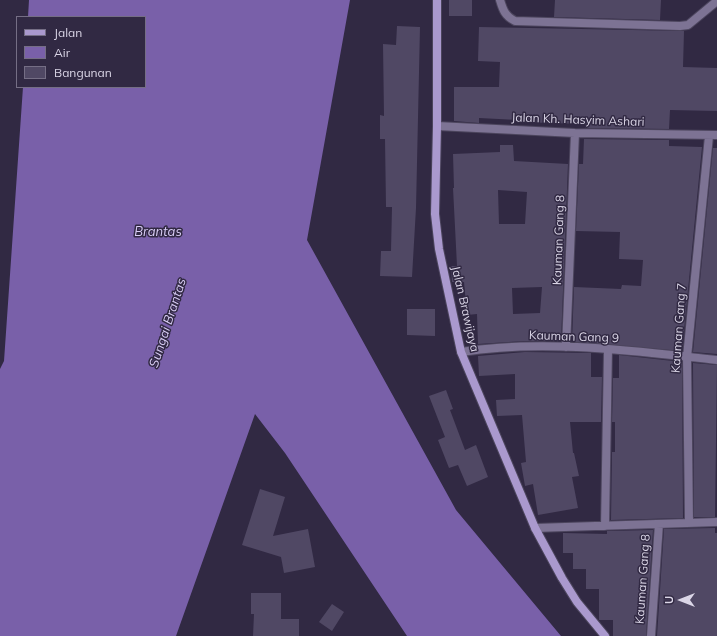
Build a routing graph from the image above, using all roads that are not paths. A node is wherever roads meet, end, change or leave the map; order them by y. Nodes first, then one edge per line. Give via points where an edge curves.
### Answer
1 (437, 0) edge
2 (500, 0) edge
3 (717, 1) edge
4 (437, 126) junction
5 (575, 133) junction
6 (713, 136) edge
7 (566, 347) junction
8 (608, 349) junction
9 (461, 352) junction
10 (687, 357) junction
11 (717, 360) edge
12 (717, 522) edge
13 (688, 523) junction
14 (659, 524) junction
15 (605, 526) junction
16 (535, 528) junction
17 (605, 636) edge
18 (651, 636) edge

1 - 4 main road, Jalan Brawijaya
2 - 3 street via 504,13 515,21 680,26 688,26
4 - 5 street, Jalan Kh. Hasyim Ashari
4 - 9 main road, Jalan Brawijaya via 435,214 439,249
5 - 6 street, Jalan Kh. Hasyim Ashari
5 - 7 street, Kauman Gang 8
6 - 10 street, Kauman Gang 7
7 - 8 street, Kauman Gang 9
7 - 9 street, Kauman Gang 9 via 510,347
8 - 10 street, Kauman Gang 9
8 - 15 street
9 - 16 main road, Jalan Brawijaya
10 - 11 street, Kauman Gang 9
10 - 13 street, Kauman Gang 7
12 - 13 street
13 - 14 street
14 - 15 street
14 - 18 street, Kauman Gang 8
15 - 16 street
16 - 17 main road, Jalan Brawijaya via 573,596

